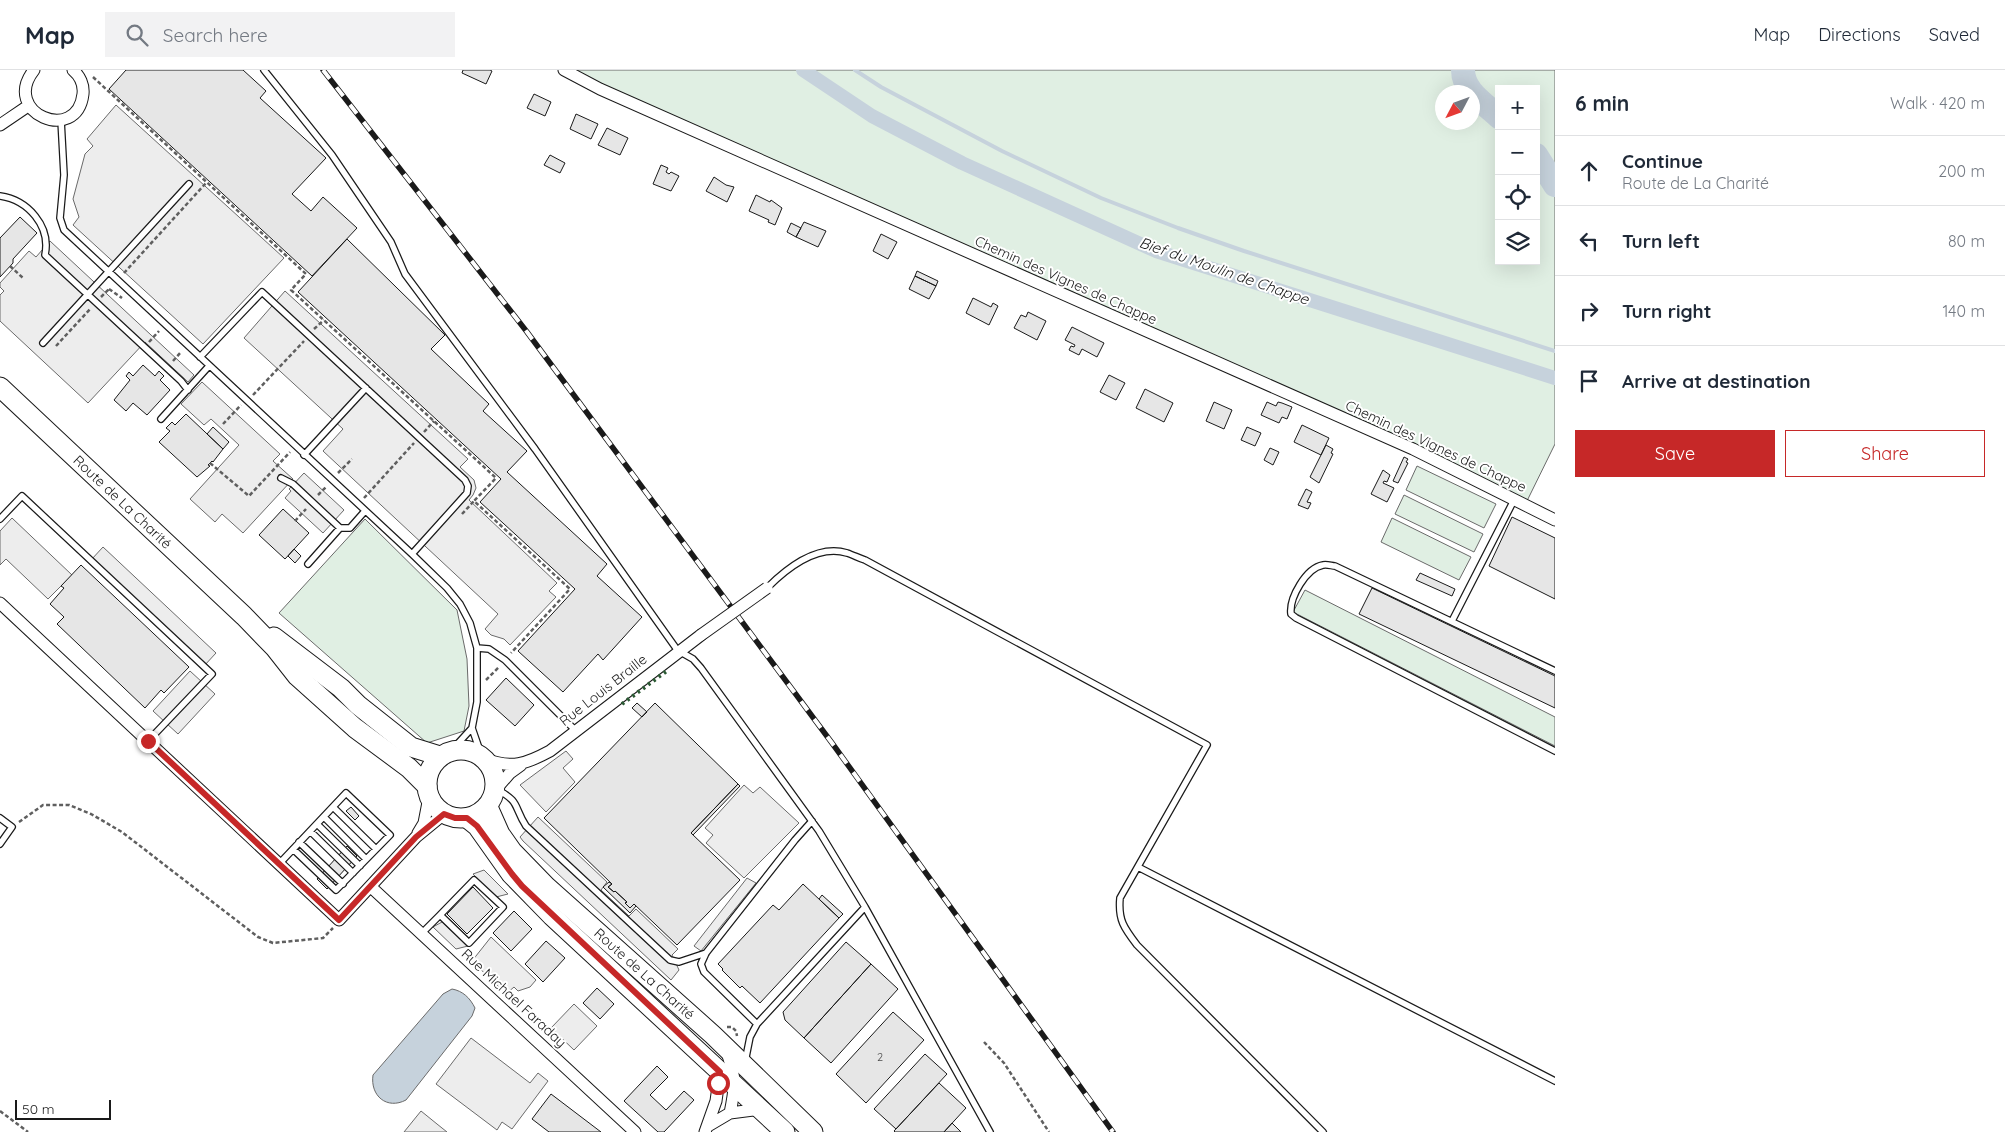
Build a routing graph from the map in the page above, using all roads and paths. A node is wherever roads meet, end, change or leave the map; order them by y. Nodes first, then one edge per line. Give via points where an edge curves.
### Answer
1 (34, 70) edge
2 (73, 70) edge
3 (264, 70) edge
4 (564, 70) edge
5 (28, 106) junction
6 (61, 120) junction
7 (0, 126) edge
8 (206, 183) dead end
9 (189, 184) dead end
10 (0, 196) edge
11 (10, 266) dead end
12 (108, 271) junction
13 (23, 278) dead end
14 (117, 280) junction
15 (88, 294) junction
16 (96, 302) junction
17 (324, 320) dead end
18 (309, 335) junction
19 (43, 343) dead end
20 (56, 346) dead end
21 (200, 357) junction
22 (209, 366) junction
23 (0, 387) edge
24 (366, 388) junction
25 (188, 390) junction
26 (247, 401) junction
27 (161, 419) dead end
28 (434, 421) dead end
29 (223, 424) dead end
30 (419, 437) junction
31 (290, 452) dead end
32 (304, 455) junction
33 (352, 459) dead end
34 (210, 463) dead end
35 (281, 478) dead end
36 (332, 481) junction
37 (1514, 500) junction
38 (312, 502) junction
39 (357, 505) junction
40 (364, 511) junction
41 (0, 519) edge
42 (295, 520) dead end
43 (1555, 520) edge
44 (340, 528) junction
45 (412, 554) junction
46 (308, 564) dead end
47 (767, 588) joint
48 (0, 603) edge
49 (244, 616) junction
50 (1452, 622) junction
51 (477, 648) junction
52 (679, 651) junction
53 (1555, 670) edge
54 (472, 728) junction
55 (575, 730) junction
56 (148, 741) junction
57 (1555, 751) edge
58 (446, 753) junction
59 (484, 758) junction
60 (521, 764) junction
61 (496, 789) junction
62 (428, 791) junction
63 (333, 807) junction
64 (488, 807) junction
65 (444, 814) junction
66 (324, 817) junction
67 (0, 818) edge
68 (467, 818) junction
69 (812, 821) junction
70 (317, 824) junction
71 (12, 827) junction
72 (310, 832) junction
73 (416, 837) junction
74 (299, 842) junction
75 (0, 844) edge
76 (293, 849) junction
77 (376, 849) junction
78 (366, 859) junction
79 (279, 864) junction
80 (360, 866) junction
81 (1138, 867) junction
82 (353, 873) junction
83 (343, 884) junction
84 (371, 887) junction
85 (865, 907) junction
86 (440, 915) junction
87 (422, 933) junction
88 (328, 934) dead end
89 (706, 953) junction
90 (757, 1024) junction
91 (984, 1042) dead end
92 (734, 1075) junction
93 (1555, 1081) edge
94 (761, 1109) junction
95 (0, 1111) edge
96 (730, 1113) junction
97 (707, 1129) edge
98 (28, 1132) edge
99 (635, 1132) edge
100 (785, 1132) edge
101 (801, 1132) edge
102 (813, 1132) edge
103 (990, 1132) edge
104 (1049, 1132) edge
105 (1323, 1132) edge

1 - 5 street via 25,87 24,97
2 - 6 street via 82,82 82,101 77,110
3 - 52 lane via 332,155 391,242 405,274
4 - 37 street, Chemin des Vignes de Chappe via 690,129 1413,449
5 - 6 street via 42,119
5 - 7 street
6 - 12 lane via 64,175 60,218 64,230
8 - 14 path
9 - 12 lane
10 - 15 lane via 10,198 31,211 44,228 45,255
11 - 13 path
12 - 14 lane
12 - 15 lane
14 - 16 path
14 - 21 lane
15 - 16 lane
15 - 19 lane
16 - 20 path
16 - 25 lane
17 - 18 path
18 - 21 lane via 262,292
18 - 24 lane
18 - 26 path
21 - 22 lane
22 - 25 lane
22 - 26 lane
23 - 49 main road, Route de La Charité
24 - 30 lane
24 - 32 lane
25 - 27 lane
26 - 29 path
26 - 32 lane
28 - 30 path
30 - 39 path
30 - 45 lane via 466,480 468,486 467,493
31 - 34 path via 250,496
32 - 36 lane
33 - 36 path
35 - 38 lane via 293,484
36 - 38 path
36 - 39 lane
37 - 43 street, Chemin des Vignes de Chappe
37 - 50 lane
38 - 42 path
38 - 44 lane
39 - 40 lane
40 - 44 lane via 350,528
40 - 45 lane
41 - 56 lane via 22,496 212,674
44 - 46 lane
45 - 51 lane via 460,604
47 - 52 street, Rue Louis Braille, bridge
47 - 81 lane via 807,557 825,552 845,552 1207,745
48 - 56 street
49 - 58 main road, Route de La Charité via 320,672 411,747
49 - 62 main road, Route de La Charité via 297,676 355,728 409,768
50 - 53 lane
50 - 57 lane via 1335,566 1323,565 1306,574 1290,604 1291,614 1296,618
51 - 54 lane via 477,702
51 - 55 lane via 489,649 505,660
52 - 55 street, Rue Louis Braille
52 - 69 lane via 701,668
54 - 58 lane
54 - 59 lane
55 - 60 street, Rue Louis Braille via 550,751
56 - 79 street
58 - 59 main road via 463,749
58 - 62 main road via 430,769
59 - 60 street, Rue Louis Braille
59 - 61 main road via 494,773
60 - 61 street, Rue Louis Braille
61 - 64 main road
61 - 89 lane via 510,796 526,826 670,960 679,962
62 - 65 main road via 435,807
62 - 73 street via 424,823
63 - 66 lane
63 - 77 lane
63 - 77 lane via 346,793 390,834
64 - 68 main road
64 - 92 main road, Route de La Charité via 512,851 546,886 726,1047
65 - 68 main road
65 - 73 street
66 - 70 lane
66 - 78 lane
67 - 71 lane
68 - 92 main road, Route de La Charité via 477,826 528,892
69 - 85 lane
69 - 89 lane
70 - 72 lane
70 - 80 lane
71 - 75 lane
71 - 88 path via 43,805 69,806 91,814 122,832 258,937 273,943 323,938
72 - 74 lane
72 - 82 lane
73 - 84 street
74 - 76 lane
74 - 83 lane
76 - 79 lane
76 - 83 lane via 336,890
77 - 78 lane
78 - 80 lane
79 - 84 street via 339,920
80 - 82 lane
81 - 93 lane
81 - 105 lane via 1120,898 1118,913 1124,928
82 - 83 lane
84 - 87 street, Rue Michael Faraday
85 - 90 lane
85 - 103 lane
86 - 86 lane via 474,880 503,907 469,943
86 - 87 lane
87 - 99 street, Rue Michael Faraday
89 - 90 lane via 701,964 704,972
90 - 92 lane
91 - 104 path via 1004,1063
92 - 94 main road, Route de La Charité
92 - 96 street
92 - 97 street via 716,1101
92 - 101 main road via 744,1080
92 - 102 main road, Route de La Charité
94 - 96 street
94 - 100 main road, Route de La Charité
95 - 98 path
96 - 97 street

